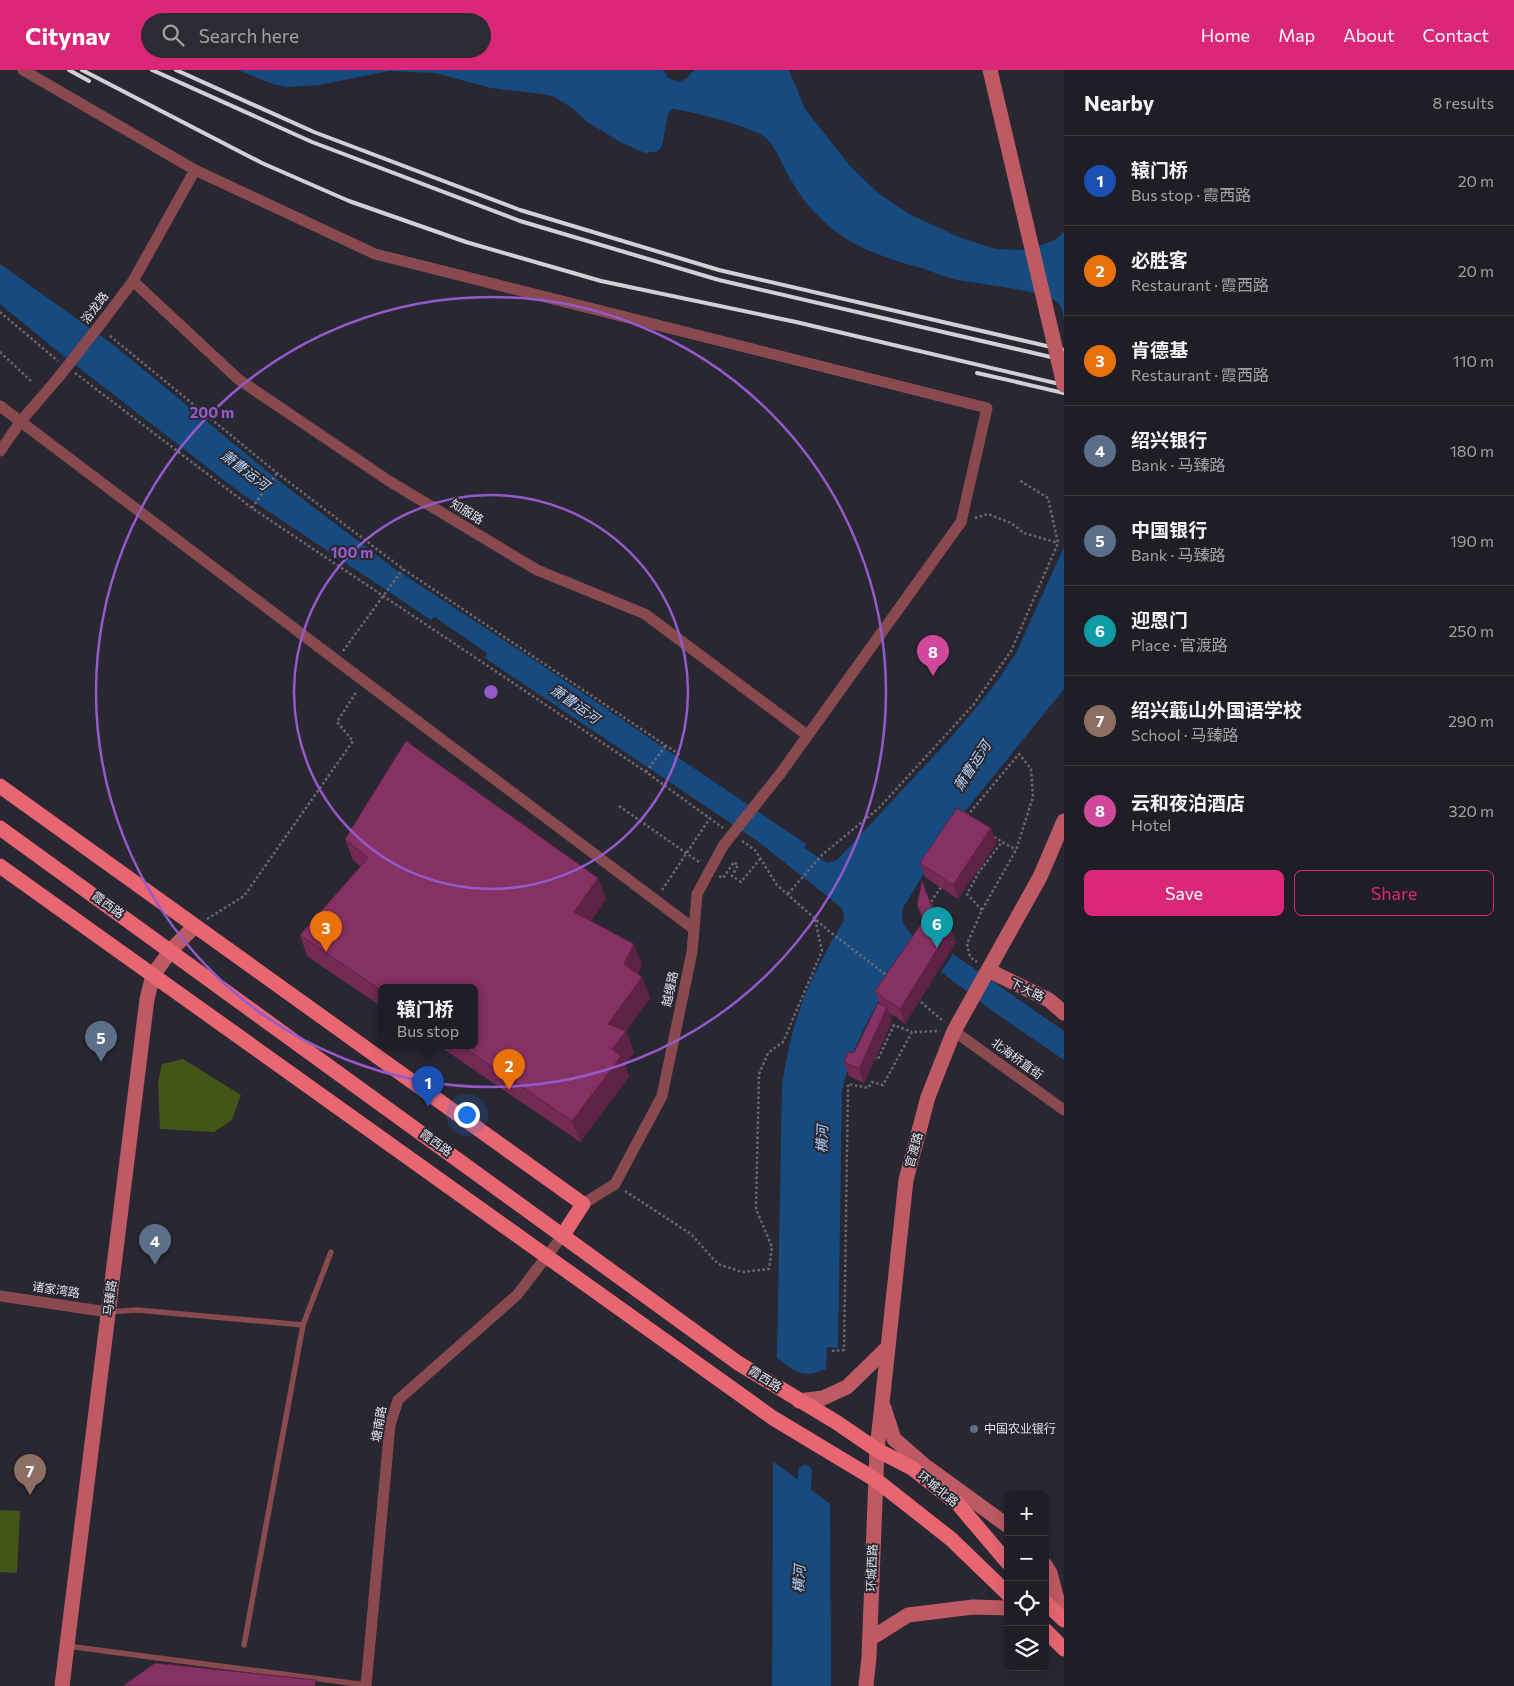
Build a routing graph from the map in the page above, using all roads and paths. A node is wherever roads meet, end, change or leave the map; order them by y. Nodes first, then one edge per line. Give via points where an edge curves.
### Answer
1 (22, 70) edge
2 (990, 70) edge
3 (195, 170) junction
4 (133, 281) junction
5 (0, 312) edge
6 (110, 336) dead end
7 (0, 352) edge
8 (63, 364) dead end
9 (71, 370) dead end
10 (31, 381) dead end
11 (1064, 385) edge
12 (0, 406) edge
13 (21, 421) junction
14 (0, 451) edge
15 (277, 473) junction
16 (1019, 480) dead end
17 (252, 508) junction
18 (961, 522) junction
19 (1058, 543) junction
20 (403, 569) junction
21 (382, 596) junction
22 (336, 660) junction
23 (364, 681) junction
24 (808, 735) junction
25 (666, 745) junction
26 (680, 755) dead end
27 (646, 772) junction
28 (0, 786) edge
29 (619, 806) dead end
30 (710, 818) junction
31 (965, 820) edge
32 (1064, 821) edge
33 (0, 828) edge
34 (725, 829) dead end
35 (987, 833) edge
36 (740, 840) dead end
37 (1002, 842) junction
38 (1016, 850) junction
39 (687, 853) junction
40 (760, 859) junction
41 (713, 864) junction
42 (0, 866) edge
43 (973, 868) edge
44 (980, 872) junction
45 (944, 882) edge
46 (788, 894) junction
47 (655, 899) junction
48 (930, 908) edge
49 (982, 910) junction
50 (815, 918) junction
51 (195, 926) junction
52 (694, 929) junction
53 (171, 950) junction
54 (988, 970) junction
55 (153, 975) junction
56 (896, 982) edge
57 (921, 1002) dead end
58 (1064, 1013) edge
59 (954, 1031) junction
60 (912, 1032) junction
61 (869, 1062) edge
62 (1064, 1110) edge
63 (616, 1184) junction
64 (583, 1204) junction
65 (563, 1235) junction
66 (331, 1252) dead end
67 (546, 1257) junction
68 (0, 1296) edge
69 (108, 1312) junction
70 (302, 1325) junction
71 (888, 1347) junction
72 (832, 1351) dead end
73 (799, 1401) junction
74 (882, 1401) junction
75 (877, 1450) junction
76 (876, 1480) junction
77 (1004, 1523) edge
78 (1004, 1558) edge
79 (1049, 1571) edge
80 (1004, 1590) edge
81 (1049, 1606) edge
82 (1004, 1608) edge
83 (1063, 1619) edge
84 (1049, 1634) edge
85 (870, 1639) junction
86 (244, 1645) dead end
87 (67, 1646) junction
88 (1064, 1649) edge
89 (366, 1685) edge
90 (62, 1686) edge
91 (866, 1686) edge

1 - 3 street
2 - 11 street, bridge
3 - 4 street, 浴龙路
3 - 18 street via 375,254 987,408
4 - 13 street, 浴龙路, bridge
4 - 24 street, 知服路 via 238,379 389,481 537,570 645,614
5 - 8 path
6 - 15 path
7 - 10 path
9 - 17 path
12 - 13 street
13 - 14 street, 浴龙路
13 - 22 street
15 - 17 path
15 - 20 path
16 - 19 path via 1048,498
17 - 21 path
18 - 19 path via 988,514 1011,523 1024,534
18 - 24 street, 越缦路
19 - 46 path via 1011,651 974,704 878,808 822,855
20 - 21 path
20 - 25 path
21 - 22 path
21 - 27 path
22 - 23 street
23 - 47 street
23 - 51 path via 337,722 353,741 244,896
24 - 41 street, 越缦路, bridge
25 - 26 path
25 - 27 path
27 - 30 path
28 - 51 main road
29 - 39 path
30 - 34 path
30 - 39 path
31 - 38 path via 1019,754 1031,769 1033,797
32 - 54 street, 官渡路 via 1040,877
33 - 53 main road, 霞西路
35 - 37 path
36 - 40 path
37 - 38 path
37 - 44 path
38 - 49 path
39 - 41 path via 699,862 706,853
39 - 47 path
40 - 41 path via 741,882 732,876 738,865 734,862 722,878
40 - 46 path
41 - 52 street, 越缦路 via 697,894
42 - 55 main road
43 - 44 path
44 - 49 path via 967,894
45 - 48 path
46 - 50 path
47 - 52 street
49 - 54 path via 967,944 970,957
50 - 56 path
50 - 63 path via 822,951 783,1042 768,1053 759,1074 756,1209 772,1247 769,1269 742,1272 718,1264 692,1234
51 - 53 street, 马臻路
51 - 64 main road
52 - 63 street, 越缦路 via 662,1096
53 - 55 street, 马臻路
53 - 65 main road, 霞西路
54 - 58 street, 下大路 via 1049,1000
54 - 59 street, 官渡路
55 - 67 main road
55 - 69 street, 马臻路 via 147,999
57 - 59 path
59 - 60 path
59 - 62 street, 北海桥直街
59 - 71 street, 官渡路 via 928,1098 906,1180
60 - 61 path via 894,1025 878,1059 872,1056
60 - 72 path via 883,1085 872,1082 868,1088 848,1084 844,1350
63 - 64 street
64 - 65 main road
65 - 67 street, 塘南路
65 - 73 main road, 霞西路 via 738,1362
66 - 70 lane
67 - 76 main road via 773,1418
67 - 89 street, 塘南路 via 517,1295 398,1400 390,1425
68 - 69 street, 诸家湾路
69 - 70 lane via 137,1310
69 - 87 street, 马臻路
70 - 86 lane
71 - 73 street via 847,1387 823,1398
71 - 74 street, 官渡路
73 - 75 main road, 霞西路
74 - 75 street, 官渡路
74 - 77 street via 894,1439
75 - 76 street, 环城西路
75 - 78 main road, 环城北路 via 912,1468 958,1504
76 - 80 main road via 951,1539
76 - 85 street, 环城西路
79 - 83 street
81 - 83 main road
82 - 85 street via 973,1607 908,1615
84 - 88 main road
85 - 91 street, 环城西路
87 - 89 lane
87 - 90 street, 马臻路

